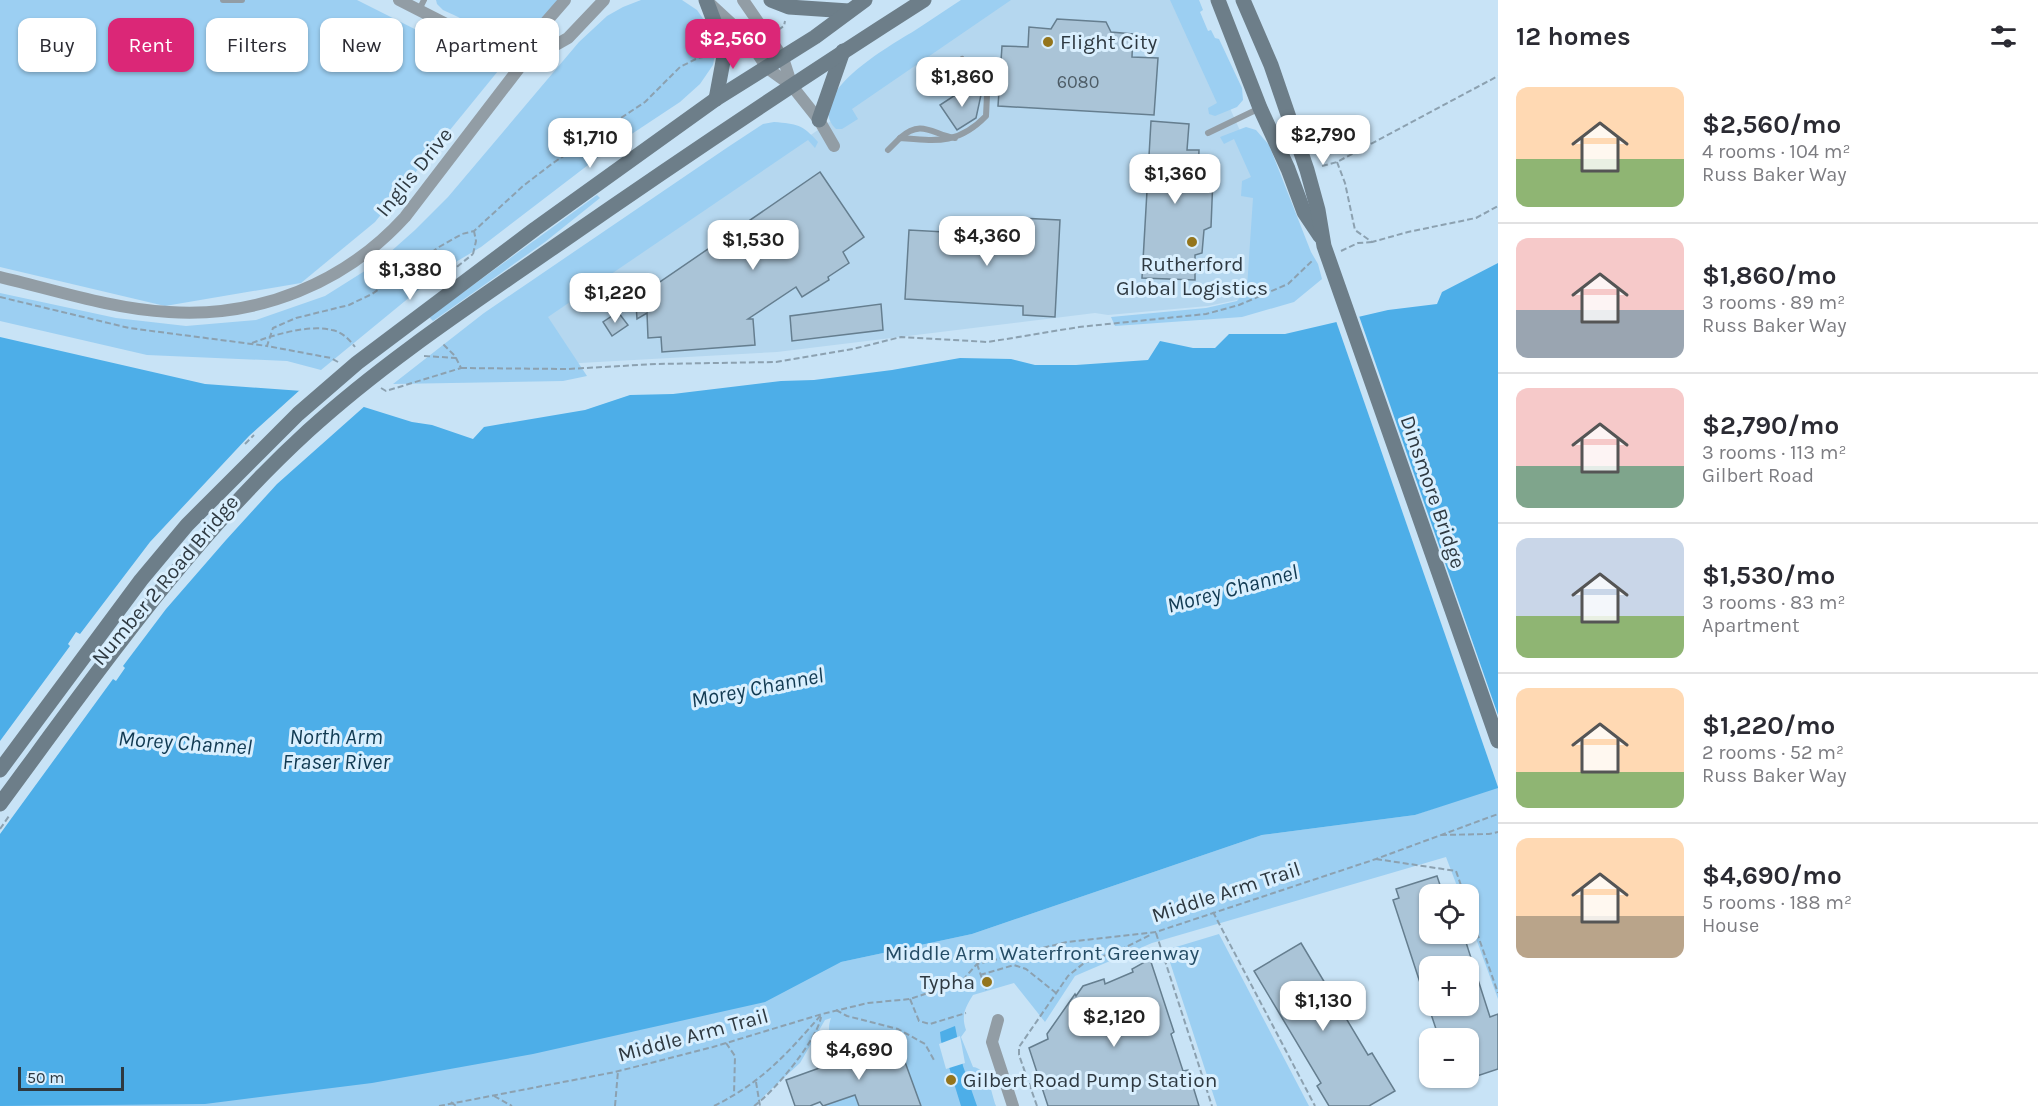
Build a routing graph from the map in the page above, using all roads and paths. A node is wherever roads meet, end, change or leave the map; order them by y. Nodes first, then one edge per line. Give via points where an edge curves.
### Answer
1 (223, 0) edge
2 (242, 0) edge
3 (399, 0) edge
4 (565, 0) edge
5 (604, 0) edge
6 (706, 0) edge
7 (742, 0) edge
8 (771, 0) edge
9 (865, 0) edge
10 (924, 0) edge
11 (1218, 0) edge
12 (1243, 0) edge
13 (421, 5) edge
14 (849, 10) junction
15 (787, 14) dead end
16 (444, 18) edge
17 (549, 18) edge
18 (777, 30) dead end
19 (559, 43) edge
20 (843, 51) junction
21 (710, 56) dead end
22 (783, 58) junction
23 (962, 59) dead end
24 (767, 68) junction
25 (516, 72) edge
26 (1498, 76) edge
27 (792, 86) junction
28 (716, 99) junction
29 (1260, 108) junction
30 (819, 120) junction
31 (1208, 134) dead end
32 (900, 138) junction
33 (956, 138) junction
34 (834, 147) dead end
35 (888, 150) dead end
36 (1498, 206) edge
37 (474, 231) junction
38 (1372, 242) junction
39 (1326, 250) junction
40 (473, 254) dead end
41 (0, 277) edge
42 (0, 297) edge
43 (268, 337) junction
44 (250, 344) junction
45 (267, 346) dead end
46 (355, 346) dead end
47 (424, 356) dead end
48 (456, 358) dead end
49 (461, 368) dead end
50 (1498, 741) edge
51 (0, 770) edge
52 (7, 807) edge
53 (1498, 814) edge
54 (0, 829) edge
55 (1498, 832) edge
56 (1438, 835) junction
57 (1376, 859) junction
58 (1461, 884) edge
59 (1213, 912) junction
60 (1156, 932) junction
61 (1479, 939) edge
62 (977, 964) junction
63 (980, 975) junction
64 (986, 990) dead end
65 (1056, 993) junction
66 (1498, 993) edge
67 (910, 999) junction
68 (837, 1010) junction
69 (966, 1013) dead end
70 (822, 1014) junction
71 (998, 1020) dead end
72 (726, 1043) junction
73 (934, 1060) dead end
74 (618, 1071) junction
75 (756, 1081) junction
76 (734, 1094) junction
77 (494, 1095) junction
78 (451, 1102) junction
79 (759, 1104) edge
80 (439, 1106) edge
81 (456, 1106) edge
82 (512, 1106) edge
83 (615, 1106) edge
84 (714, 1106) edge
85 (754, 1106) edge
86 (1013, 1106) edge
87 (1037, 1106) edge
88 (1212, 1106) edge
89 (1315, 1106) edge

1 - 2 lane
3 - 13 street
4 - 17 street, Inglis Drive
5 - 19 street, Inglis Drive
6 - 24 street via 748,39
6 - 28 main road via 724,56
7 - 22 street
8 - 14 main road via 789,7
9 - 14 main road, Number 2 Road Bridge
10 - 20 main road, Number 2 Road Bridge
11 - 29 main road
12 - 39 main road via 1271,65 1307,170
13 - 16 street
14 - 22 main road, Number 2 Road Bridge
15 - 18 path via 784,26
20 - 27 main road, Number 2 Road Bridge
20 - 30 main road
21 - 37 path via 680,67 645,102 553,163
22 - 24 main road, Number 2 Road Bridge
22 - 27 street
23 - 33 lane via 987,95 987,111 981,121
24 - 27 street
24 - 28 main road, Number 2 Road Bridge
25 - 41 street, Inglis Drive via 386,237 349,267 309,288 241,308 169,312
26 - 38 path via 1337,162 1356,230
27 - 30 street
27 - 52 main road, Number 2 Road Bridge via 457,313 382,382 309,431 203,538 160,590 113,650
28 - 51 main road, Number 2 Road Bridge via 468,278 298,414 188,525 141,580
29 - 31 lane
29 - 39 main road via 1304,212
30 - 34 street
32 - 33 lane
32 - 33 lane via 916,129
32 - 35 lane
36 - 38 path via 1476,218
37 - 40 path
37 - 43 path via 439,247 372,294 349,305 296,318 273,328
38 - 39 path
39 - 49 path via 1315,251 1313,260 1288,284 1206,314 1079,327 988,342 901,337 776,362 568,369
39 - 50 main road, Dinsmore Bridge
42 - 44 path via 129,328
43 - 44 path
43 - 46 path via 323,328 342,334
44 - 45 path
47 - 48 path
52 - 54 path
53 - 56 path, Middle Arm Trail
55 - 56 path
56 - 57 path, Middle Arm Trail
57 - 58 path via 1456,871
57 - 59 path, Middle Arm Trail
59 - 60 path, Middle Arm Trail
59 - 89 path
60 - 62 path, Middle Arm Trail via 1067,942
60 - 65 path via 1084,963
60 - 88 path
61 - 66 path
62 - 63 path
62 - 67 path, Middle Arm Trail via 960,982
63 - 64 path
63 - 65 path via 1014,965 1026,969
65 - 87 path via 1018,1047
67 - 68 path, Middle Arm Trail
67 - 69 path via 919,1021 930,1024
68 - 70 path, Middle Arm Trail
68 - 73 path via 898,1029 925,1044
70 - 72 path, Middle Arm Trail
70 - 75 path via 781,1060
70 - 79 path via 809,1044
71 - 86 street via 992,1042
72 - 74 path, Middle Arm Trail
72 - 76 path via 735,1056
74 - 77 path, Middle Arm Trail
74 - 83 path
75 - 76 path
75 - 79 path
76 - 84 path
77 - 78 path, Middle Arm Trail
77 - 82 path
78 - 80 path, Middle Arm Trail
78 - 81 path
79 - 85 path

